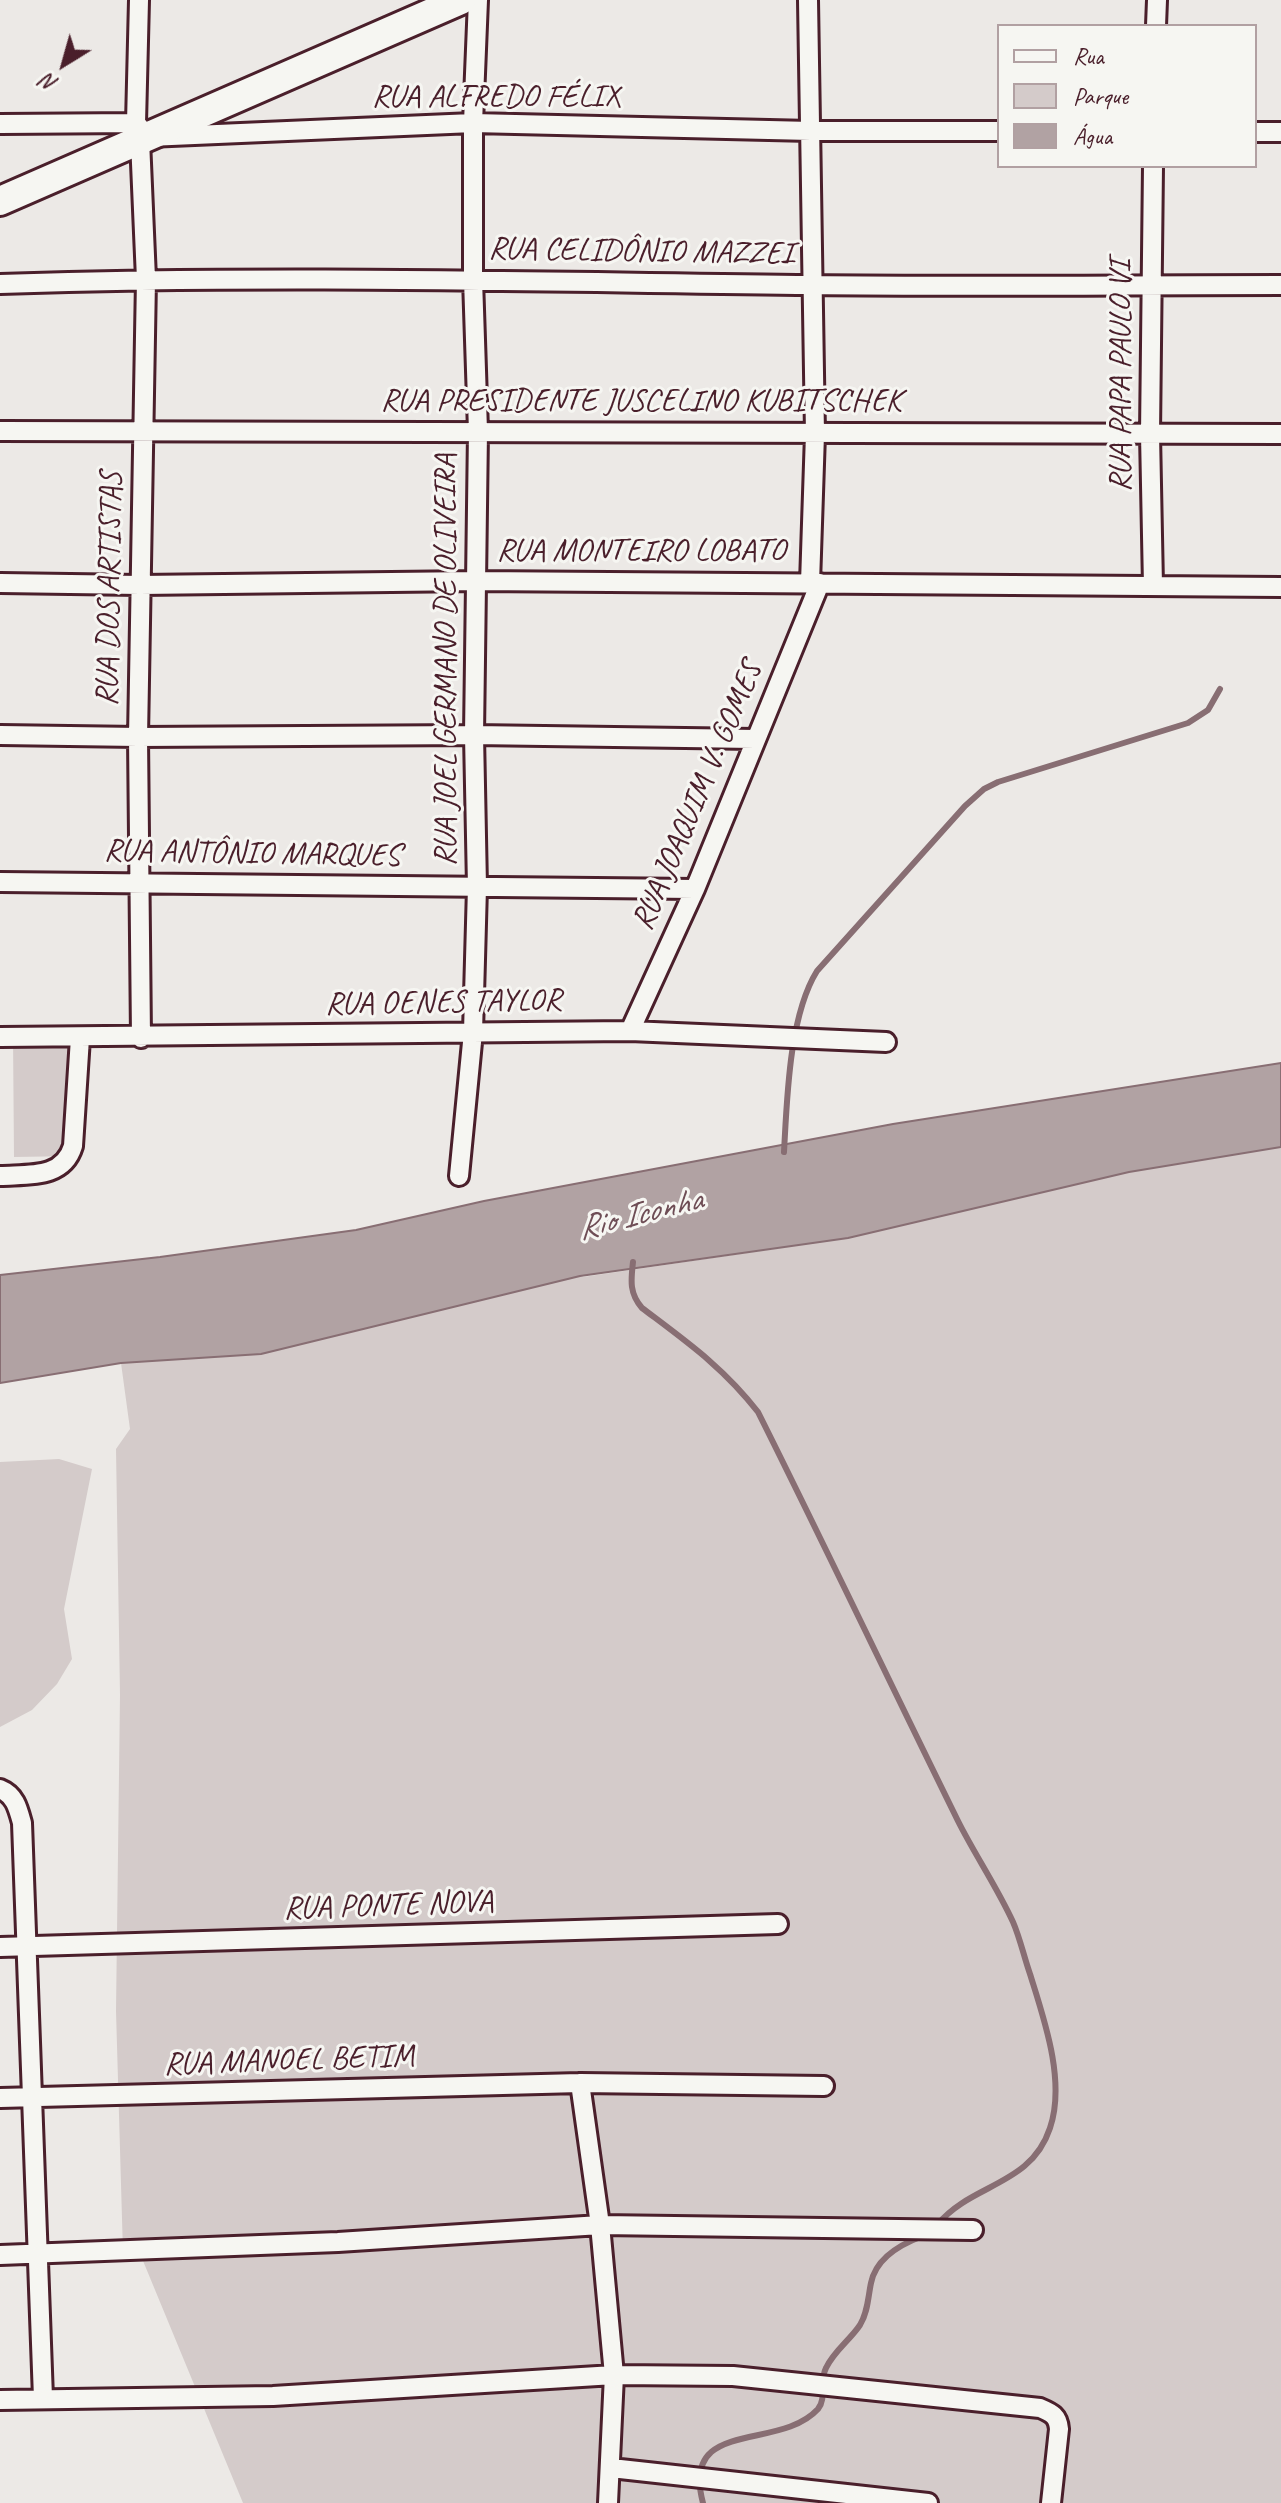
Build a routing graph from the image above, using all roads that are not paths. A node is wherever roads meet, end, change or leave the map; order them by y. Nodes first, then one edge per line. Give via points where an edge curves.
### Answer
1 (139, 0) edge
2 (461, 0) edge
3 (478, 0) edge
4 (808, 0) edge
5 (1157, 0) edge
6 (1156, 24) edge
7 (473, 123) junction
8 (0, 124) edge
9 (811, 131) junction
10 (997, 131) edge
11 (1257, 132) edge
12 (1281, 132) edge
13 (141, 133) junction
14 (1153, 168) edge
15 (0, 201) edge
16 (146, 279) junction
17 (473, 279) junction
18 (0, 284) edge
19 (813, 285) junction
20 (1153, 285) junction
21 (1281, 285) edge
22 (0, 431) edge
23 (143, 431) junction
24 (478, 431) junction
25 (815, 434) junction
26 (1150, 434) junction
27 (1281, 434) edge
28 (475, 581) junction
29 (0, 583) edge
30 (815, 583) junction
31 (140, 585) junction
32 (1153, 586) junction
33 (1281, 587) edge
34 (0, 735) edge
35 (474, 735) junction
36 (138, 737) junction
37 (755, 739) junction
38 (0, 882) edge
39 (141, 882) junction
40 (477, 887) junction
41 (695, 889) junction
42 (630, 1031) junction
43 (473, 1032) junction
44 (0, 1037) edge
45 (80, 1038) junction
46 (141, 1038) junction
47 (886, 1042) dead end
48 (0, 1176) edge
49 (459, 1176) dead end
50 (4, 1790) edge
51 (778, 1924) dead end
52 (0, 1947) edge
53 (27, 1947) junction
54 (580, 2083) junction
55 (824, 2086) dead end
56 (0, 2098) edge
57 (31, 2098) junction
58 (600, 2225) junction
59 (973, 2230) dead end
60 (38, 2254) junction
61 (0, 2255) edge
62 (614, 2375) junction
63 (43, 2398) junction
64 (0, 2400) edge
65 (611, 2468) junction
66 (608, 2503) edge
67 (928, 2503) edge
68 (1051, 2503) edge

1 - 13 street, RUA DOS ARTISTAS
2 - 13 main road
3 - 7 street, RUA JOEL GERMANO DE OLIVEIRA
4 - 9 street, RUA JOAQUIM V. GOMES
5 - 6 street
7 - 9 street, RUA ALFREDO FÉLIX
7 - 13 street, RUA ALFREDO FÉLIX
7 - 17 street, RUA JOEL GERMANO DE OLIVEIRA
8 - 13 street, RUA ALFREDO FÉLIX
9 - 10 street, RUA ALFREDO FÉLIX
9 - 19 street, RUA JOAQUIM V. GOMES
11 - 12 street
13 - 15 main road
13 - 16 street, RUA DOS ARTISTAS
14 - 20 street, RUA PAPA PAULO VI
16 - 17 street, RUA CELIDÔNIO MAZZEI
16 - 18 street, RUA CELIDÔNIO MAZZEI
16 - 23 street, RUA DOS ARTISTAS
17 - 19 street, RUA CELIDÔNIO MAZZEI
17 - 24 street, RUA JOEL GERMANO DE OLIVEIRA
19 - 20 street, RUA CELIDÔNIO MAZZEI
19 - 25 street, RUA JOAQUIM V. GOMES
20 - 21 street, RUA CELIDÔNIO MAZZEI
20 - 26 street, RUA PAPA PAULO VI
22 - 23 street, RUA PRESIDENTE JUSCELINO KUBITSCHEK
23 - 24 street, RUA PRESIDENTE JUSCELINO KUBITSCHEK
23 - 31 street, RUA DOS ARTISTAS
24 - 25 street, RUA PRESIDENTE JUSCELINO KUBITSCHEK
24 - 28 street, RUA JOEL GERMANO DE OLIVEIRA
25 - 26 street, RUA PRESIDENTE JUSCELINO KUBITSCHEK
25 - 30 street, RUA JOAQUIM V. GOMES
26 - 27 street, RUA PRESIDENTE JUSCELINO KUBITSCHEK
26 - 32 street, RUA PAPA PAULO VI
28 - 30 street, RUA MONTEIRO LOBATO
28 - 31 street, RUA MONTEIRO LOBATO
28 - 35 street, RUA JOEL GERMANO DE OLIVEIRA
29 - 31 street, RUA MONTEIRO LOBATO
30 - 32 street, RUA MONTEIRO LOBATO
30 - 37 street, RUA JOAQUIM V. GOMES
31 - 36 street, RUA DOS ARTISTAS
32 - 33 street, RUA MONTEIRO LOBATO
34 - 36 street
35 - 36 street
35 - 37 street
35 - 40 street, RUA JOEL GERMANO DE OLIVEIRA
36 - 39 street, RUA DOS ARTISTAS
37 - 41 street, RUA JOAQUIM V. GOMES
38 - 39 street, RUA ANTÔNIO MARQUES
39 - 40 street, RUA ANTÔNIO MARQUES
39 - 46 street, RUA DOS ARTISTAS
40 - 41 street, RUA ANTÔNIO MARQUES
40 - 43 street, RUA JOEL GERMANO DE OLIVEIRA
41 - 42 street, RUA JOAQUIM V. GOMES
42 - 43 street, RUA OENES TAYLOR
42 - 47 street, RUA OENES TAYLOR
43 - 46 street, RUA OENES TAYLOR
43 - 49 street, RUA JOEL GERMANO DE OLIVEIRA
44 - 45 street, RUA OENES TAYLOR
45 - 46 street, RUA OENES TAYLOR
45 - 48 street via 73,1146 65,1164 36,1174
50 - 53 street via 18,1806 22,1823
51 - 53 street, RUA PONTE NOVA
52 - 53 street, RUA PONTE NOVA
53 - 57 street
54 - 55 street, RUA MANOEL BETIM
54 - 57 street, RUA MANOEL BETIM
54 - 58 street
56 - 57 street, RUA MANOEL BETIM
57 - 60 street
58 - 59 street
58 - 60 street
58 - 62 street
60 - 61 street
60 - 63 street
62 - 63 street via 273,2396
62 - 65 street
62 - 68 street via 733,2376 1040,2408 1053,2413 1059,2429
63 - 64 street
65 - 66 street
65 - 67 street

